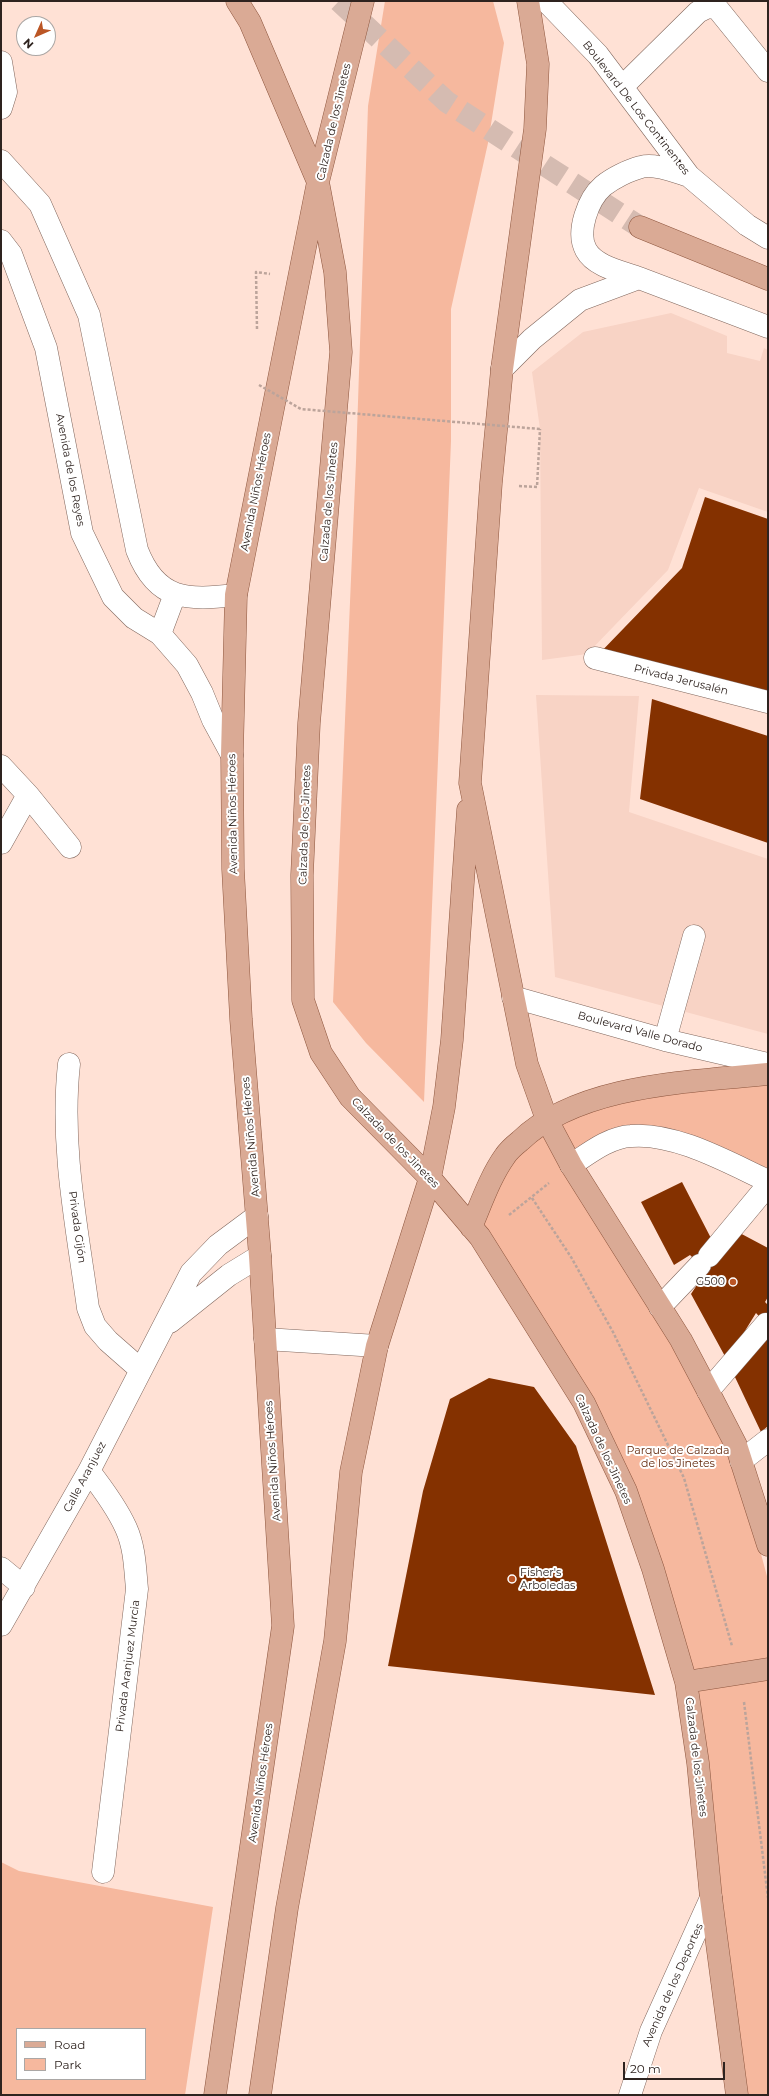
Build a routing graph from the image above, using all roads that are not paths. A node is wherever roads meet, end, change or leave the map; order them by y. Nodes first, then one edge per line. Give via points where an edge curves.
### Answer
1 (237, 1) edge
2 (363, 1) edge
3 (528, 1) edge
4 (546, 1) edge
5 (1, 62) edge
6 (768, 71) edge
7 (622, 87) junction
8 (1, 108) edge
9 (1, 161) edge
10 (689, 176) junction
11 (318, 182) junction
12 (640, 227) tunnel mouth
13 (768, 238) edge
14 (1, 241) edge
15 (639, 278) junction
16 (768, 279) edge
17 (768, 327) edge
18 (502, 369) junction
19 (175, 594) junction
20 (236, 595) junction
21 (160, 634) junction
22 (595, 658) dead end
23 (768, 702) edge
24 (232, 755) junction
25 (1, 766) edge
26 (470, 783) junction
27 (28, 795) junction
28 (1, 843) edge
29 (70, 847) dead end
30 (694, 936) dead end
31 (513, 996) junction
32 (665, 1040) junction
33 (69, 1064) dead end
34 (768, 1064) edge
35 (768, 1074) edge
36 (547, 1120) junction
37 (571, 1165) junction
38 (430, 1178) junction
39 (768, 1181) edge
40 (768, 1185) edge
41 (257, 1216) junction
42 (471, 1227) junction
43 (260, 1256) junction
44 (660, 1307) junction
45 (766, 1324) dead end
46 (164, 1327) junction
47 (265, 1339) junction
48 (378, 1346) junction
49 (141, 1370) junction
50 (708, 1390) junction
51 (768, 1440) edge
52 (741, 1461) junction
53 (90, 1471) junction
54 (768, 1545) edge
55 (1, 1568) edge
56 (24, 1587) junction
57 (1, 1625) edge
58 (768, 1669) edge
59 (686, 1682) junction
60 (103, 1872) dead end
61 (711, 1898) junction
62 (215, 2095) edge
63 (260, 2095) edge
64 (630, 2095) edge
65 (737, 2095) edge

1 - 11 main road via 253,29
2 - 11 main road, Calzada de los Jinetes
3 - 18 main road via 538,64 535,128
4 - 7 street, Boulevard De Los Continentes via 598,55
5 - 8 street via 6,92
6 - 7 street via 717,8 708,7 698,12
7 - 10 street, Boulevard De Los Continentes
9 - 19 street via 40,204 89,315 137,550 144,569 158,584
10 - 13 street, Boulevard De Los Continentes via 747,225
10 - 15 street via 642,166 603,186 591,202 582,236 586,251 598,262
11 - 20 main road, Avenida Niños Héroes
11 - 38 main road, Calzada de los Jinetes via 335,272 341,352 309,723 302,875 303,1000 321,1052 350,1097
12 - 16 main road
14 - 21 street, Avenida de los Reyes via 11,254 46,348 82,533 113,597 134,618
15 - 17 street
15 - 18 street via 580,300 532,339
18 - 26 main road via 491,483
19 - 20 street via 190,598
19 - 21 street
20 - 24 main road, Avenida Niños Héroes
21 - 24 street, Avenida de los Reyes via 187,665
22 - 23 street, Privada Jerusalén
24 - 41 main road, Avenida Niños Héroes via 235,908 241,1019
25 - 27 street
26 - 31 main road
26 - 38 main road via 452,1040 444,1107
27 - 28 street
27 - 29 street
30 - 32 street
31 - 32 street, Boulevard Valle Dorado
31 - 36 main road via 527,1064
32 - 34 street, Boulevard Valle Dorado
33 - 49 street, Privada Gijón via 65,1099 67,1154 88,1308 95,1326
35 - 36 main road via 652,1086 583,1103
36 - 37 main road
36 - 42 main road via 527,1134 505,1155
37 - 39 street via 604,1144 630,1136 690,1145
37 - 44 main road
38 - 42 main road, Calzada de los Jinetes
38 - 48 main road
40 - 44 street
41 - 43 main road, Avenida Niños Héroes
41 - 46 street, Calle Aranjuez via 218,1245 191,1273
42 - 59 main road, Calzada de los Jinetes via 480,1237 584,1403 626,1491 653,1569
43 - 46 street, Calle Aranjuez via 230,1275
43 - 47 main road, Avenida Niños Héroes
44 - 50 main road
45 - 50 street
46 - 49 street, Calle Aranjuez
47 - 48 street
47 - 62 main road, Avenida Niños Héroes via 283,1626
48 - 63 main road via 351,1472 335,1641 288,1908
49 - 53 street, Calle Aranjuez
50 - 52 main road via 736,1445
51 - 52 street
52 - 54 main road
53 - 56 street, Calle Aranjuez
53 - 60 street, Privada Aranjuez Murcia via 127,1529 135,1558 137,1589
55 - 56 street
56 - 57 street, Calle Aranjuez
58 - 59 main road
59 - 61 main road, Calzada de los Jinetes via 698,1763
61 - 64 street, Avenida de los Deportes via 651,2031
61 - 65 main road, Calzada de los Jinetes

